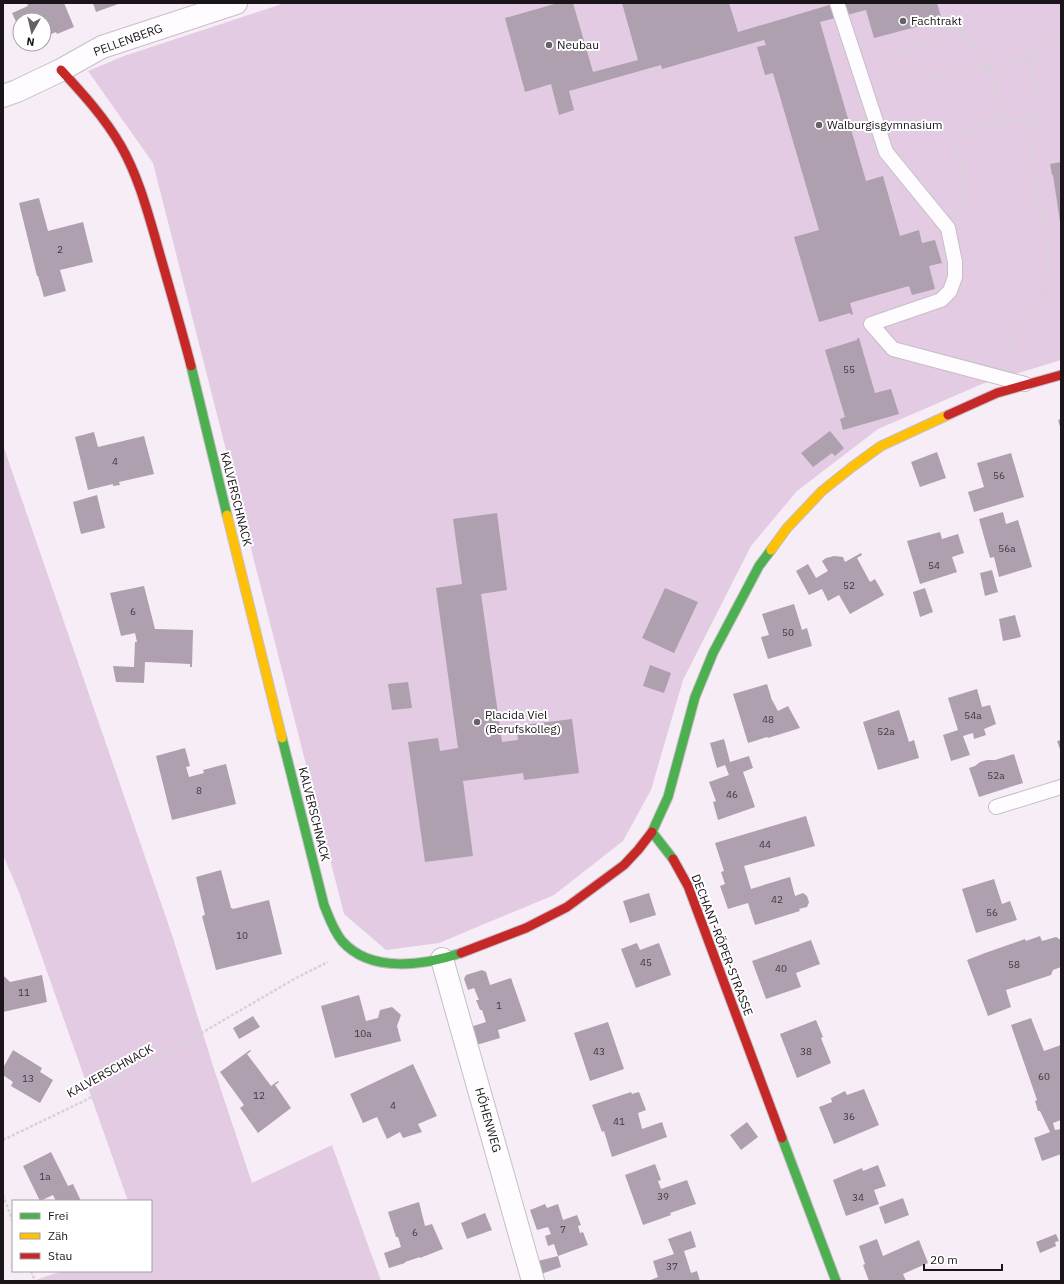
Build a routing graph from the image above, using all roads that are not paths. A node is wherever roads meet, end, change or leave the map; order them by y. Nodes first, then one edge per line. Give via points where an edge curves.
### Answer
1 (236, 3) edge
2 (837, 3) edge
3 (61, 70) junction
4 (3, 96) edge
5 (1061, 375) edge
6 (1027, 384) junction
7 (1061, 788) edge
8 (996, 807) dead end
9 (652, 832) junction
10 (442, 959) junction
11 (533, 1281) edge
12 (836, 1281) edge

1 - 3 street, PELLENBERG via 102,47
2 - 6 lane via 886,152 948,228 955,262 955,277 950,291 941,300 871,324 893,349
3 - 4 street, PELLENBERG
3 - 10 street, KALVERSCHNACK via 98,112 122,148 148,216 178,317 324,905 331,923 352,950 380,962 420,963
5 - 6 street
6 - 9 street via 997,394 881,446 822,491 787,528 759,566 713,653 695,697 668,796
7 - 8 lane
9 - 10 street, KALVERSCHNACK via 629,860 594,889 561,911 521,931
9 - 12 street, DECHANT-RÖPER-STRASSE via 671,855 688,886
10 - 11 street, HÖHENWEG

